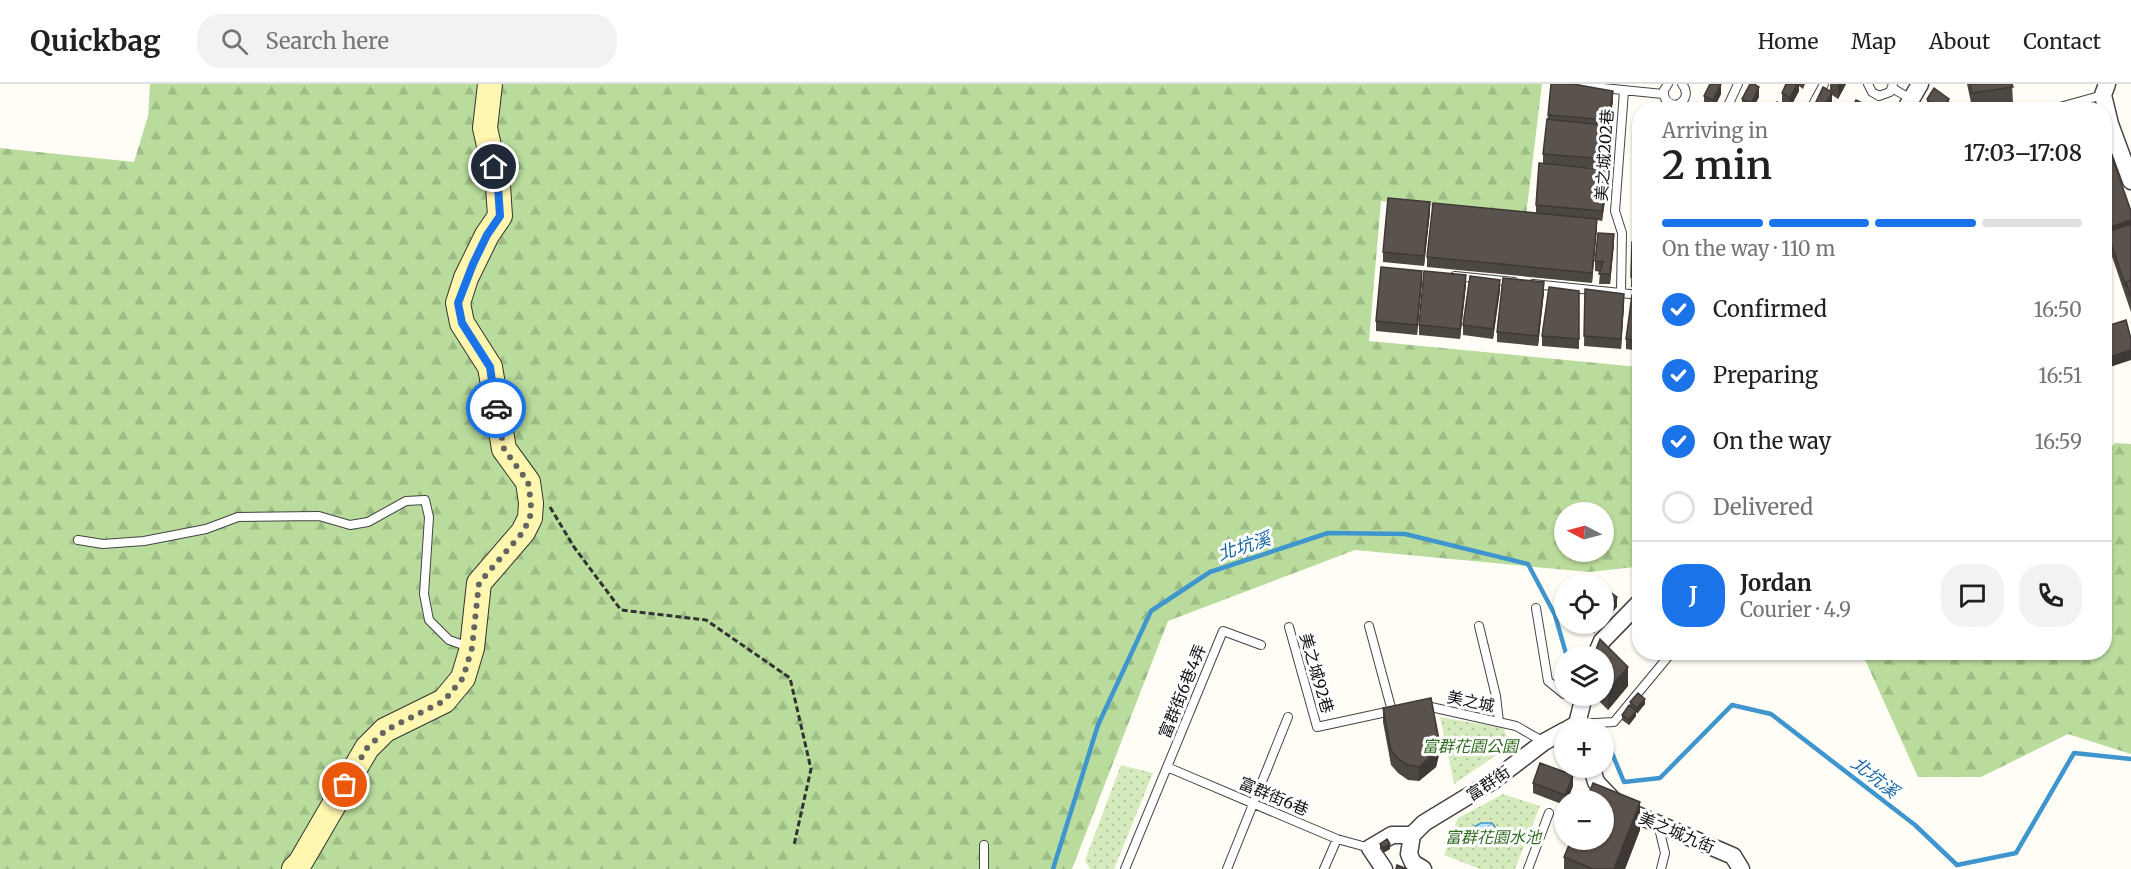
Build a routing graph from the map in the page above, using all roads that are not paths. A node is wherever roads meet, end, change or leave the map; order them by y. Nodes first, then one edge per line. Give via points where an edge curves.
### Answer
1 (490, 84) edge
2 (1668, 84) edge
3 (1738, 84) edge
4 (1824, 84) edge
5 (1868, 84) edge
6 (1920, 84) edge
7 (1569, 85) edge
8 (1580, 85) edge
9 (1686, 85) edge
10 (1893, 86) edge
11 (1648, 88) edge
12 (2105, 89) edge
13 (1624, 90) junction
14 (1663, 94) junction
15 (1667, 102) edge
16 (1683, 102) edge
17 (1730, 102) edge
18 (1814, 102) edge
19 (1906, 102) edge
20 (1909, 102) edge
21 (2070, 102) edge
22 (2112, 129) edge
23 (2131, 181) edge
24 (1446, 275) edge
25 (1621, 293) junction
26 (1632, 294) edge
27 (78, 540) dead end
28 (1536, 608) dead end
29 (1632, 610) edge
30 (1369, 626) dead end
31 (1479, 626) dead end
32 (1289, 627) dead end
33 (1261, 645) dead end
34 (1600, 646) edge
35 (472, 648) junction
36 (1665, 660) edge
37 (1554, 686) edge
38 (1412, 707) edge
39 (1402, 709) edge
40 (1392, 711) junction
41 (1288, 717) dead end
42 (1499, 722) junction
43 (1614, 722) edge
44 (1554, 737) edge
45 (1544, 742) junction
46 (1167, 767) junction
47 (1595, 778) edge
48 (1254, 804) junction
49 (1549, 813) dead end
50 (1658, 823) junction
51 (1412, 835) junction
52 (1337, 839) junction
53 (984, 845) dead end
54 (1370, 848) junction
55 (1409, 854) junction
56 (294, 869) edge
57 (984, 869) edge
58 (1125, 869) edge
59 (1227, 869) edge
60 (1324, 869) edge
61 (1384, 869) edge
62 (1423, 869) edge
63 (1528, 869) edge
64 (1661, 869) edge
65 (1741, 869) edge

1 - 35 street via 485,129 498,186 500,216 470,270 458,303 462,323 490,367 504,449 528,482 531,503 530,518 523,532 479,583
2 - 14 lane
3 - 17 lane
4 - 18 lane
5 - 10 lane via 1879,96 1887,94
6 - 20 street
7 - 8 lane
8 - 13 lane
9 - 16 lane
10 - 19 lane
11 - 13 lane
11 - 14 lane
12 - 21 lane
13 - 25 lane, 美之城202巷 via 1615,211 1622,233
14 - 15 lane
22 - 23 street
24 - 25 lane
25 - 26 lane
27 - 35 lane via 103,544 144,541 206,529 238,517 320,516 350,525 368,522 406,501 425,500 429,517 424,594 429,620 449,640
28 - 37 lane via 1548,681
29 - 34 street
30 - 40 lane
31 - 42 lane
32 - 40 lane, 美之城92巷 via 1317,727
33 - 46 lane, 富群街6巷4弄 via 1223,631
35 - 56 street via 463,678 444,701 386,730 367,748
36 - 43 lane
38 - 42 lane, 美之城 via 1421,705
39 - 40 lane
41 - 48 lane
42 - 45 lane, 美之城 via 1516,726
44 - 45 street, 富群街
45 - 51 street, 富群街
46 - 48 lane, 富群街6巷
46 - 58 lane
47 - 50 street, 美之城九街 via 1621,807
48 - 52 lane, 富群街6巷
48 - 59 lane
49 - 63 lane
50 - 64 lane via 1665,853
50 - 65 street, 美之城九街 via 1734,856
51 - 54 street, 富群街 via 1392,835
51 - 55 street
52 - 54 lane, 富群街6巷
52 - 60 lane
53 - 57 lane
54 - 61 street
55 - 61 street
55 - 62 street via 1413,863

